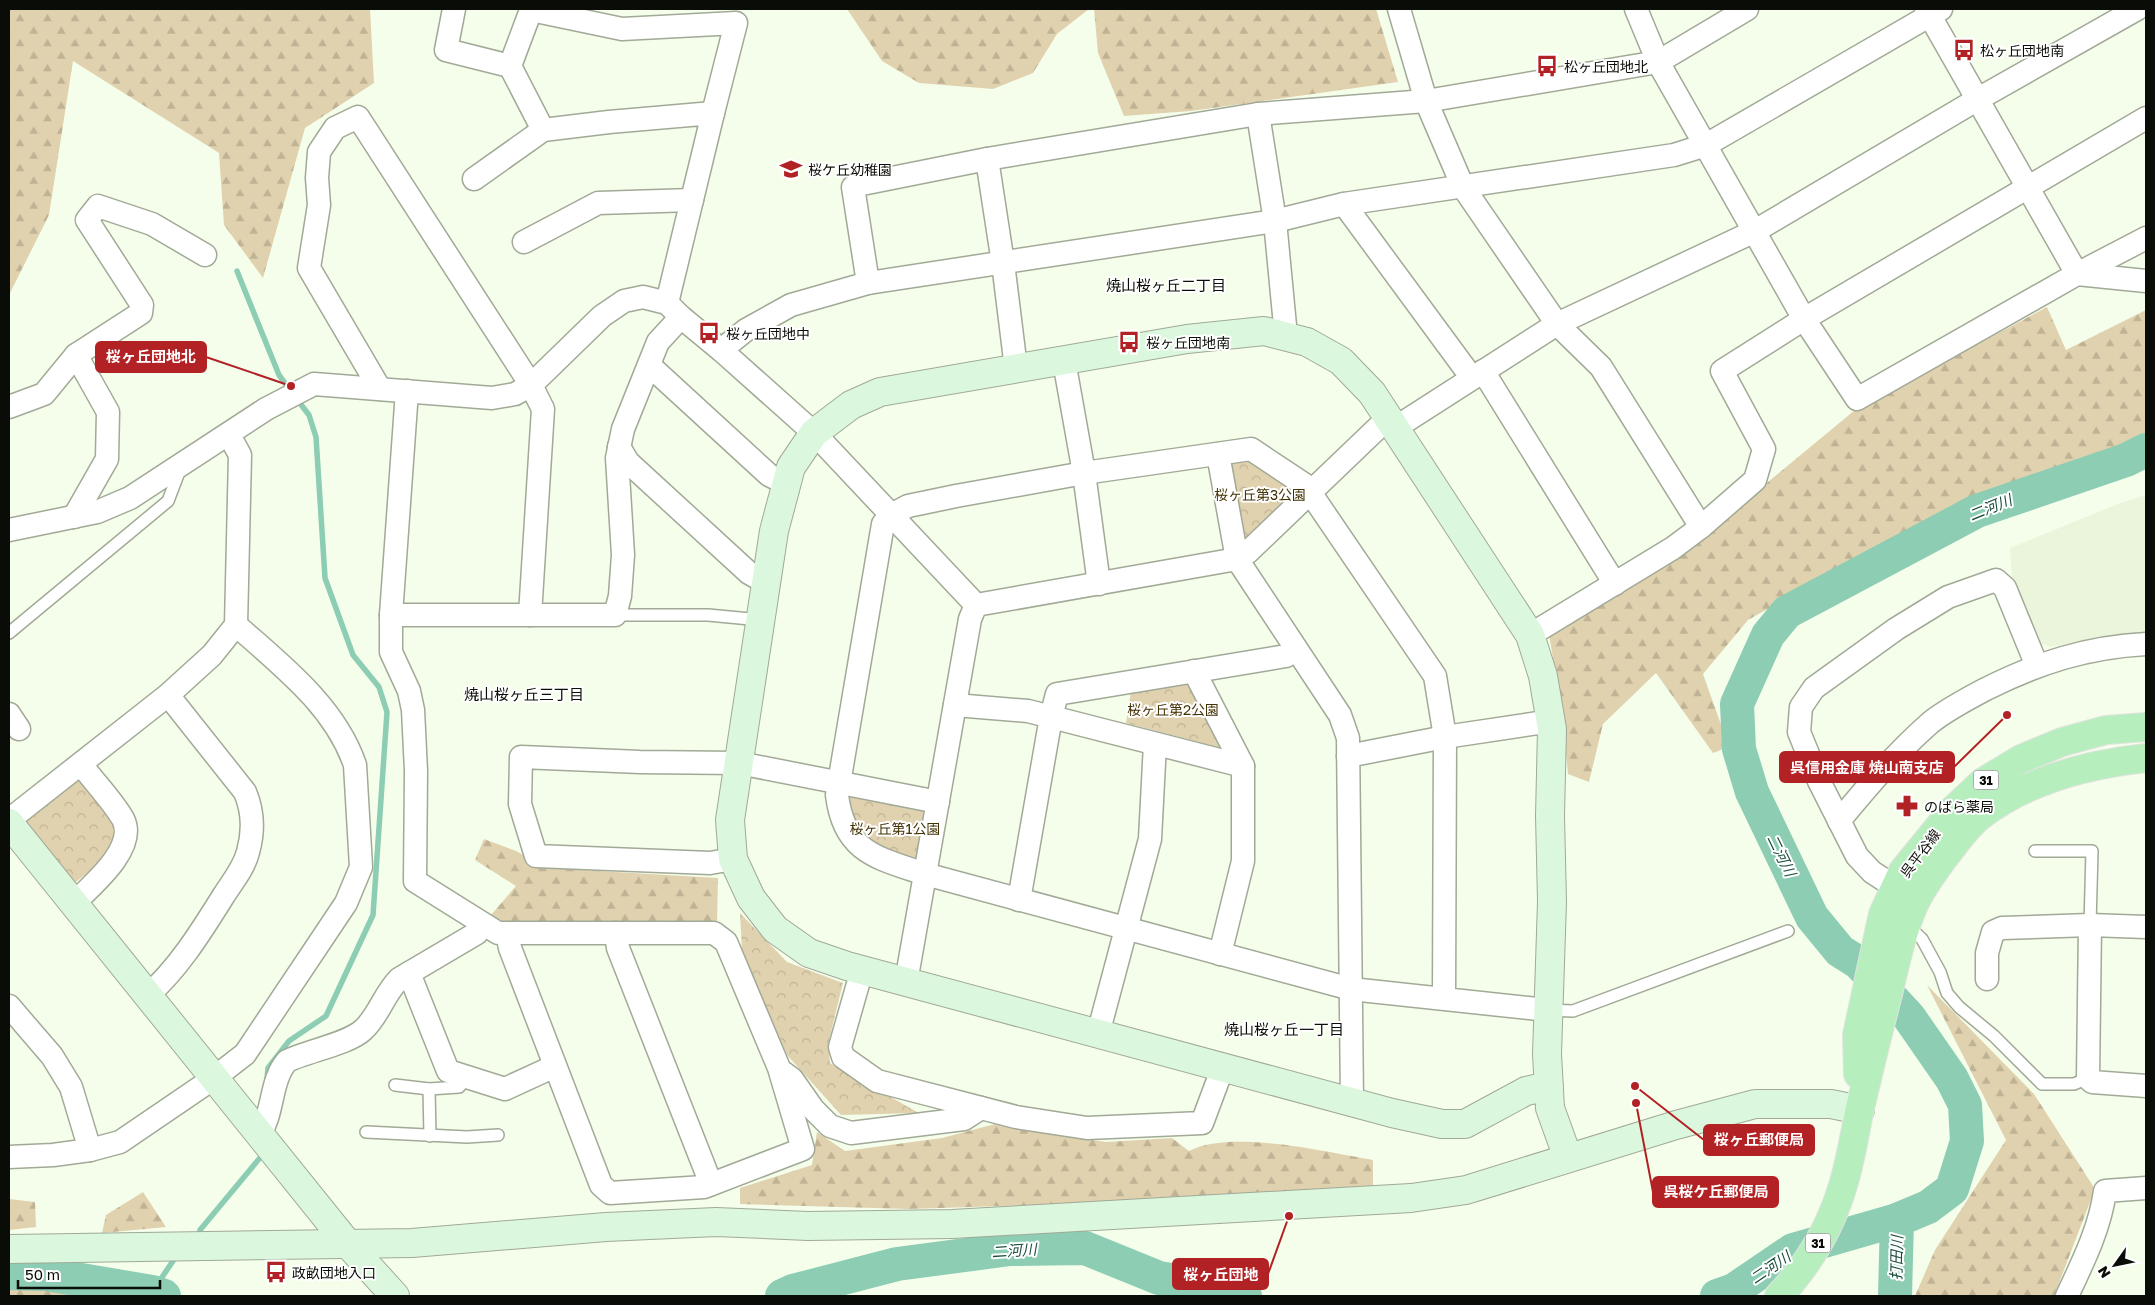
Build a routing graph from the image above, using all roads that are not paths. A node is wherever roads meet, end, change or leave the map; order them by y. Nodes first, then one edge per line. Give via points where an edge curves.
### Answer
1 (454, 9) edge
2 (1399, 9) edge
3 (1636, 9) edge
4 (1747, 9) edge
5 (2137, 9) edge
6 (1932, 11) edge
7 (1658, 62) junction
8 (510, 66) junction
9 (1978, 99) junction
10 (1426, 100) junction
11 (714, 113) junction
12 (1258, 114) junction
13 (2146, 118) edge
14 (543, 130) junction
15 (1706, 145) junction
16 (988, 159) junction
17 (474, 179) dead end
18 (1463, 187) junction
19 (2029, 187) junction
20 (692, 200) junction
21 (1344, 204) junction
22 (1275, 221) junction
23 (1755, 231) junction
24 (2146, 238) edge
25 (524, 242) dead end
26 (205, 255) dead end
27 (1004, 263) junction
28 (2078, 274) junction
29 (2146, 281) edge
30 (868, 283) junction
31 (674, 310) junction
32 (1804, 319) junction
33 (1557, 324) junction
34 (1286, 336) junction
35 (721, 350) junction
36 (76, 355) junction
37 (1064, 360) junction
38 (649, 365) junction
39 (1016, 368) junction
40 (1478, 375) junction
41 (531, 385) junction
42 (380, 390) junction
43 (407, 392) junction
44 (9, 406) edge
45 (1392, 423) junction
46 (814, 433) junction
47 (229, 435) junction
48 (619, 448) junction
49 (1218, 454) junction
50 (181, 466) junction
51 (1084, 473) junction
52 (787, 484) junction
53 (1310, 492) junction
54 (891, 515) junction
55 (74, 517) junction
56 (1702, 527) junction
57 (9, 530) edge
58 (1237, 559) junction
59 (767, 583) junction
60 (1099, 584) junction
61 (1616, 584) junction
62 (976, 605) junction
63 (391, 615) junction
64 (530, 615) junction
65 (615, 615) junction
66 (761, 620) junction
67 (236, 625) junction
68 (9, 633) edge
69 (1530, 635) junction
70 (2146, 644) edge
71 (1296, 649) junction
72 (2037, 666) junction
73 (1194, 671) junction
74 (168, 695) junction
75 (955, 705) junction
76 (1051, 717) junction
77 (1551, 721) junction
78 (2146, 727) edge
79 (1445, 737) junction
80 (1156, 744) junction
81 (1348, 756) junction
82 (2146, 758) edge
83 (80, 764) junction
84 (739, 764) junction
85 (1242, 766) junction
86 (838, 783) junction
87 (938, 802) junction
88 (1839, 821) junction
89 (9, 822) edge
90 (2035, 851) dead end
91 (733, 859) junction
92 (925, 874) junction
93 (1895, 887) junction
94 (1019, 900) junction
95 (74, 904) junction
96 (482, 924) junction
97 (1897, 925) junction
98 (2090, 925) junction
99 (2146, 927) edge
100 (1126, 929) junction
101 (1788, 930) dead end
102 (507, 933) junction
103 (616, 933) junction
104 (1220, 954) junction
105 (862, 970) junction
106 (409, 973) junction
107 (1987, 980) dead end
108 (906, 982) junction
109 (1351, 989) junction
110 (147, 996) junction
111 (1444, 999) junction
112 (9, 1006) edge
113 (1547, 1010) junction
114 (1098, 1034) junction
115 (555, 1066) junction
116 (1223, 1067) junction
117 (779, 1068) junction
118 (214, 1078) junction
119 (467, 1078) junction
120 (2088, 1078) junction
121 (395, 1085) dead end
122 (1549, 1086) junction
123 (2146, 1086) edge
124 (429, 1089) junction
125 (1352, 1102) junction
126 (980, 1108) junction
127 (1860, 1110) junction
128 (366, 1132) dead end
129 (498, 1135) dead end
130 (430, 1136) junction
131 (265, 1140) junction
132 (90, 1150) junction
133 (9, 1157) edge
134 (1568, 1158) junction
135 (711, 1184) junction
136 (2146, 1188) edge
137 (347, 1244) junction
138 (9, 1249) edge
139 (396, 1296) edge
140 (1779, 1296) edge
141 (2067, 1296) edge

1 - 8 street via 446,50
2 - 10 street
3 - 7 street
4 - 7 street
5 - 9 street
6 - 9 street
6 - 15 street
7 - 10 street
7 - 15 street
8 - 11 street via 531,10 622,29 736,23
8 - 14 street
9 - 19 street
9 - 23 street
10 - 12 street
10 - 18 street
11 - 14 street
11 - 20 street
12 - 16 street
12 - 22 street
13 - 19 street
14 - 17 street
15 - 18 street via 1674,155
15 - 23 street
16 - 27 street
16 - 30 street via 854,188
18 - 21 street
18 - 33 street
19 - 28 street
19 - 32 street
20 - 25 street via 598,203
20 - 31 street
21 - 22 street
21 - 40 street
22 - 27 street
22 - 34 street
23 - 32 street
23 - 33 street
24 - 28 street
26 - 36 street via 152,224 98,206 88,220 142,305 141,314
27 - 30 street
27 - 39 street
28 - 29 street
28 - 32 street via 1857,399
30 - 35 street via 790,305 746,330
31 - 35 street
31 - 38 street
31 - 41 street via 643,297 624,301 602,316
32 - 56 street via 1722,371 1764,449 1755,480
33 - 40 street
33 - 56 street via 1601,367
34 - 37 street via 1264,331 1187,339
34 - 45 street via 1308,342 1341,361 1372,393
35 - 46 street
36 - 44 street via 44,394
36 - 55 street via 108,412 107,459
37 - 39 street
37 - 51 street
38 - 48 street via 623,429
38 - 52 street via 769,475
39 - 46 street via 880,392 851,405
40 - 45 street
40 - 61 street
41 - 42 street via 358,117 335,128 319,152 319,205 309,268
41 - 43 street via 515,394 492,398
41 - 64 street via 543,410
42 - 43 street
42 - 47 street via 314,384
43 - 63 street
45 - 53 street
45 - 69 street
46 - 52 street via 791,467
46 - 54 street
47 - 50 street
47 - 67 street via 240,455
48 - 59 street via 628,462 749,573
48 - 65 street via 623,555
49 - 51 street
49 - 53 street via 1251,449 1305,485
49 - 58 street
50 - 55 street via 130,498 98,512
50 - 68 lane via 168,501
51 - 54 street via 908,506
51 - 60 street
52 - 59 street via 774,531
53 - 58 street
53 - 79 street via 1435,676
54 - 62 street
54 - 86 street via 883,524
55 - 57 street
56 - 61 street
58 - 60 street
58 - 71 street
59 - 66 street
60 - 62 street
61 - 69 street
62 - 75 street via 970,619
63 - 64 street
63 - 96 street via 390,652 409,691 414,710 415,881
64 - 65 street
65 - 66 lane via 708,615
66 - 84 street
67 - 74 street via 212,655
67 - 118 street via 328,714 350,750 355,765 361,867 346,903 245,1054
69 - 77 street via 1543,676
70 - 72 street via 2119,645
71 - 73 street via 1286,656
71 - 81 street via 1340,715 1348,738
72 - 88 street via 1971,697 1932,722 1875,777
72 - 88 street via 2005,588 1996,580 1948,597 1814,688 1801,707 1800,732
73 - 76 street via 1057,694
73 - 85 street
74 - 83 street
74 - 110 street via 245,792 253,828 243,867 164,981
75 - 76 street via 1028,711
75 - 87 street
76 - 80 street
76 - 94 street
77 - 79 street
77 - 113 street via 1552,902
78 - 93 main road, 呉平谷線 / 31 via 2106,730 2062,742 1999,771 1982,782 1951,812
79 - 81 street
79 - 111 street
80 - 85 street
80 - 100 street via 1150,839
81 - 109 street
82 - 97 main road, 呉平谷線 / 31 via 2070,773 2014,794 1980,816 1965,830
83 - 89 street
83 - 95 street via 124,821 126,837 112,866
84 - 86 street
84 - 91 street via 730,820
84 - 91 street via 521,756 520,804 536,856 710,862
85 - 104 street via 1243,862
86 - 87 street
86 - 92 street via 838,811 858,844 872,856
87 - 92 street
88 - 93 street via 1859,858 1872,872
89 - 95 street
90 - 98 lane via 2092,851
91 - 105 street via 751,898 775,929 809,953
92 - 94 street
92 - 108 street
93 - 97 main road, 呉平谷線 / 31
94 - 100 street
95 - 110 street
96 - 102 street via 498,933
96 - 106 street via 477,933
97 - 120 lane via 1922,939 1947,993 1959,1007 1994,1036 2042,1084 2074,1084
97 - 127 main road, 呉平谷線 / 31 via 1865,1044
98 - 99 street
98 - 107 street via 2002,928 1993,932 1987,953
98 - 120 street
100 - 104 street
100 - 114 street
101 - 113 lane via 1573,1011
102 - 103 street
102 - 115 street
103 - 117 street via 714,933 726,942
103 - 135 street via 618,948
104 - 109 street
105 - 108 street
105 - 126 street via 840,1047 843,1057 877,1081
106 - 119 street via 448,1071
106 - 131 street via 390,987 364,1030 287,1061 279,1070
108 - 114 street
109 - 111 street
109 - 125 street
110 - 118 street
111 - 113 street
112 - 132 street via 52,1056 71,1087
113 - 122 street
114 - 116 street
115 - 119 street via 505,1089
115 - 135 street via 601,1185 610,1193
116 - 125 street
116 - 126 street via 1202,1123 1087,1128
117 - 126 street via 830,1126 851,1133 964,1119
117 - 135 street via 803,1149
118 - 131 street
118 - 132 street via 120,1142
119 - 124 lane via 459,1087
120 - 123 street via 2092,1082
121 - 124 lane
122 - 125 street via 1526,1091 1465,1124 1442,1124
122 - 134 street via 1550,1108
124 - 130 lane
127 - 134 street via 1831,1104 1755,1104
127 - 140 main road, 呉平谷線 / 31 via 1844,1182 1832,1215 1816,1248
128 - 130 lane
129 - 130 lane
131 - 137 street
132 - 133 street
134 - 137 street via 1466,1190 1411,1198 952,1224 808,1226 716,1222
136 - 141 street via 2105,1191 2092,1240
137 - 138 street
137 - 139 street

